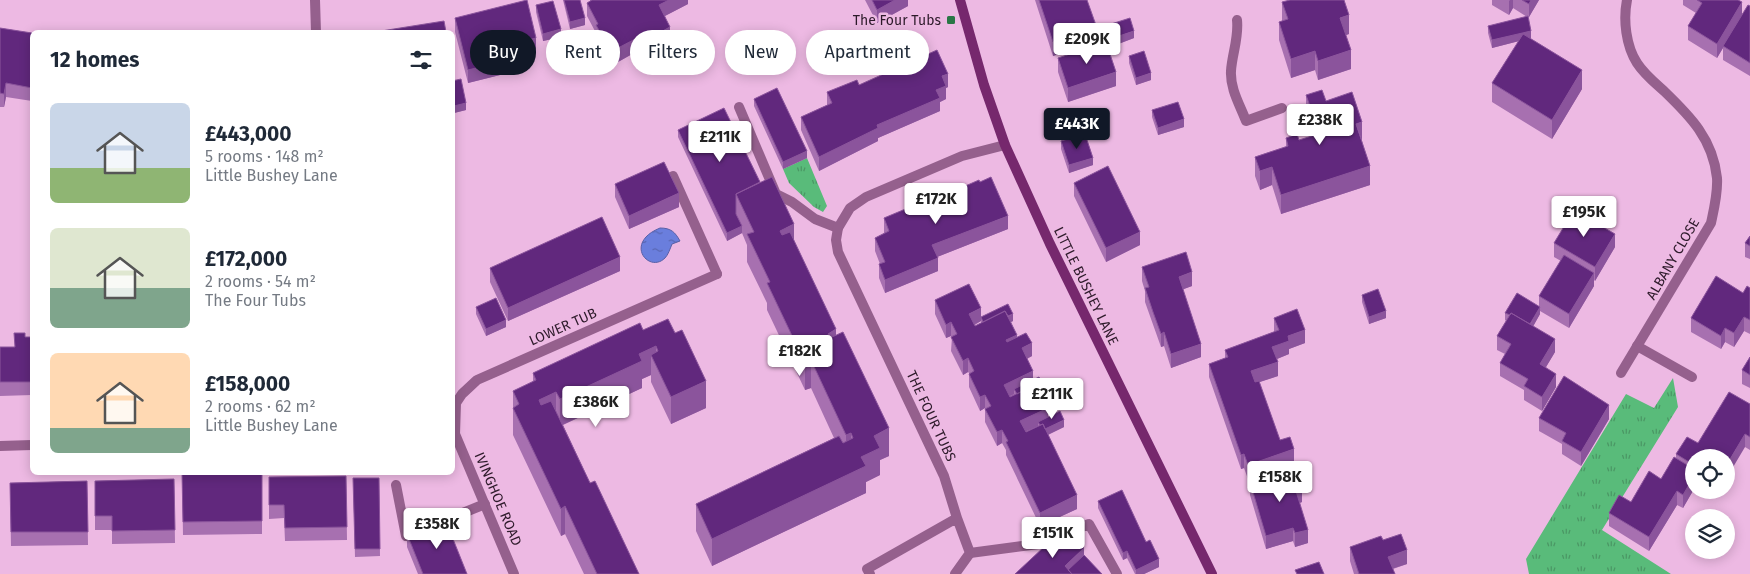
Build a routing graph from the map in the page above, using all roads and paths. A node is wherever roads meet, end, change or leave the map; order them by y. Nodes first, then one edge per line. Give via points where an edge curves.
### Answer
1 (315, 0) edge
2 (960, 0) edge
3 (1627, 0) edge
4 (1237, 20) dead end
5 (316, 30) edge
6 (739, 107) dead end
7 (1282, 108) dead end
8 (1005, 145) junction
9 (673, 176) edge
10 (838, 228) junction
11 (1637, 346) junction
12 (1622, 373) dead end
13 (1692, 378) dead end
14 (455, 418) edge
15 (455, 436) edge
16 (0, 446) edge
17 (30, 446) edge
18 (396, 485) dead end
19 (485, 504) junction
20 (956, 518) junction
21 (970, 553) junction
22 (514, 574) edge
23 (870, 574) edge
24 (955, 574) edge
25 (1117, 574) edge
26 (1212, 574) edge

1 - 5 street
2 - 8 street, LITTLE BUSHEY LANE
3 - 11 street, ALBANY CLOSE via 1626,30 1637,63 1700,129 1717,178 1711,223
4 - 7 street via 1231,72 1233,88 1246,121
6 - 10 street via 776,194 815,220
8 - 10 street via 962,156 866,197 850,208
8 - 26 street, LITTLE BUSHEY LANE
9 - 14 street, LOWER TUB via 717,274 477,380 456,403
10 - 20 street, THE FOUR TUBS via 838,252 944,476
11 - 12 street, ALBANY CLOSE
11 - 13 street
15 - 19 street, IVINGHOE ROAD
16 - 17 street
18 - 19 street via 406,536
19 - 22 street, IVINGHOE ROAD
20 - 21 street, THE FOUR TUBS
20 - 23 street via 867,568
21 - 24 street
21 - 25 street via 1038,544 1089,524

